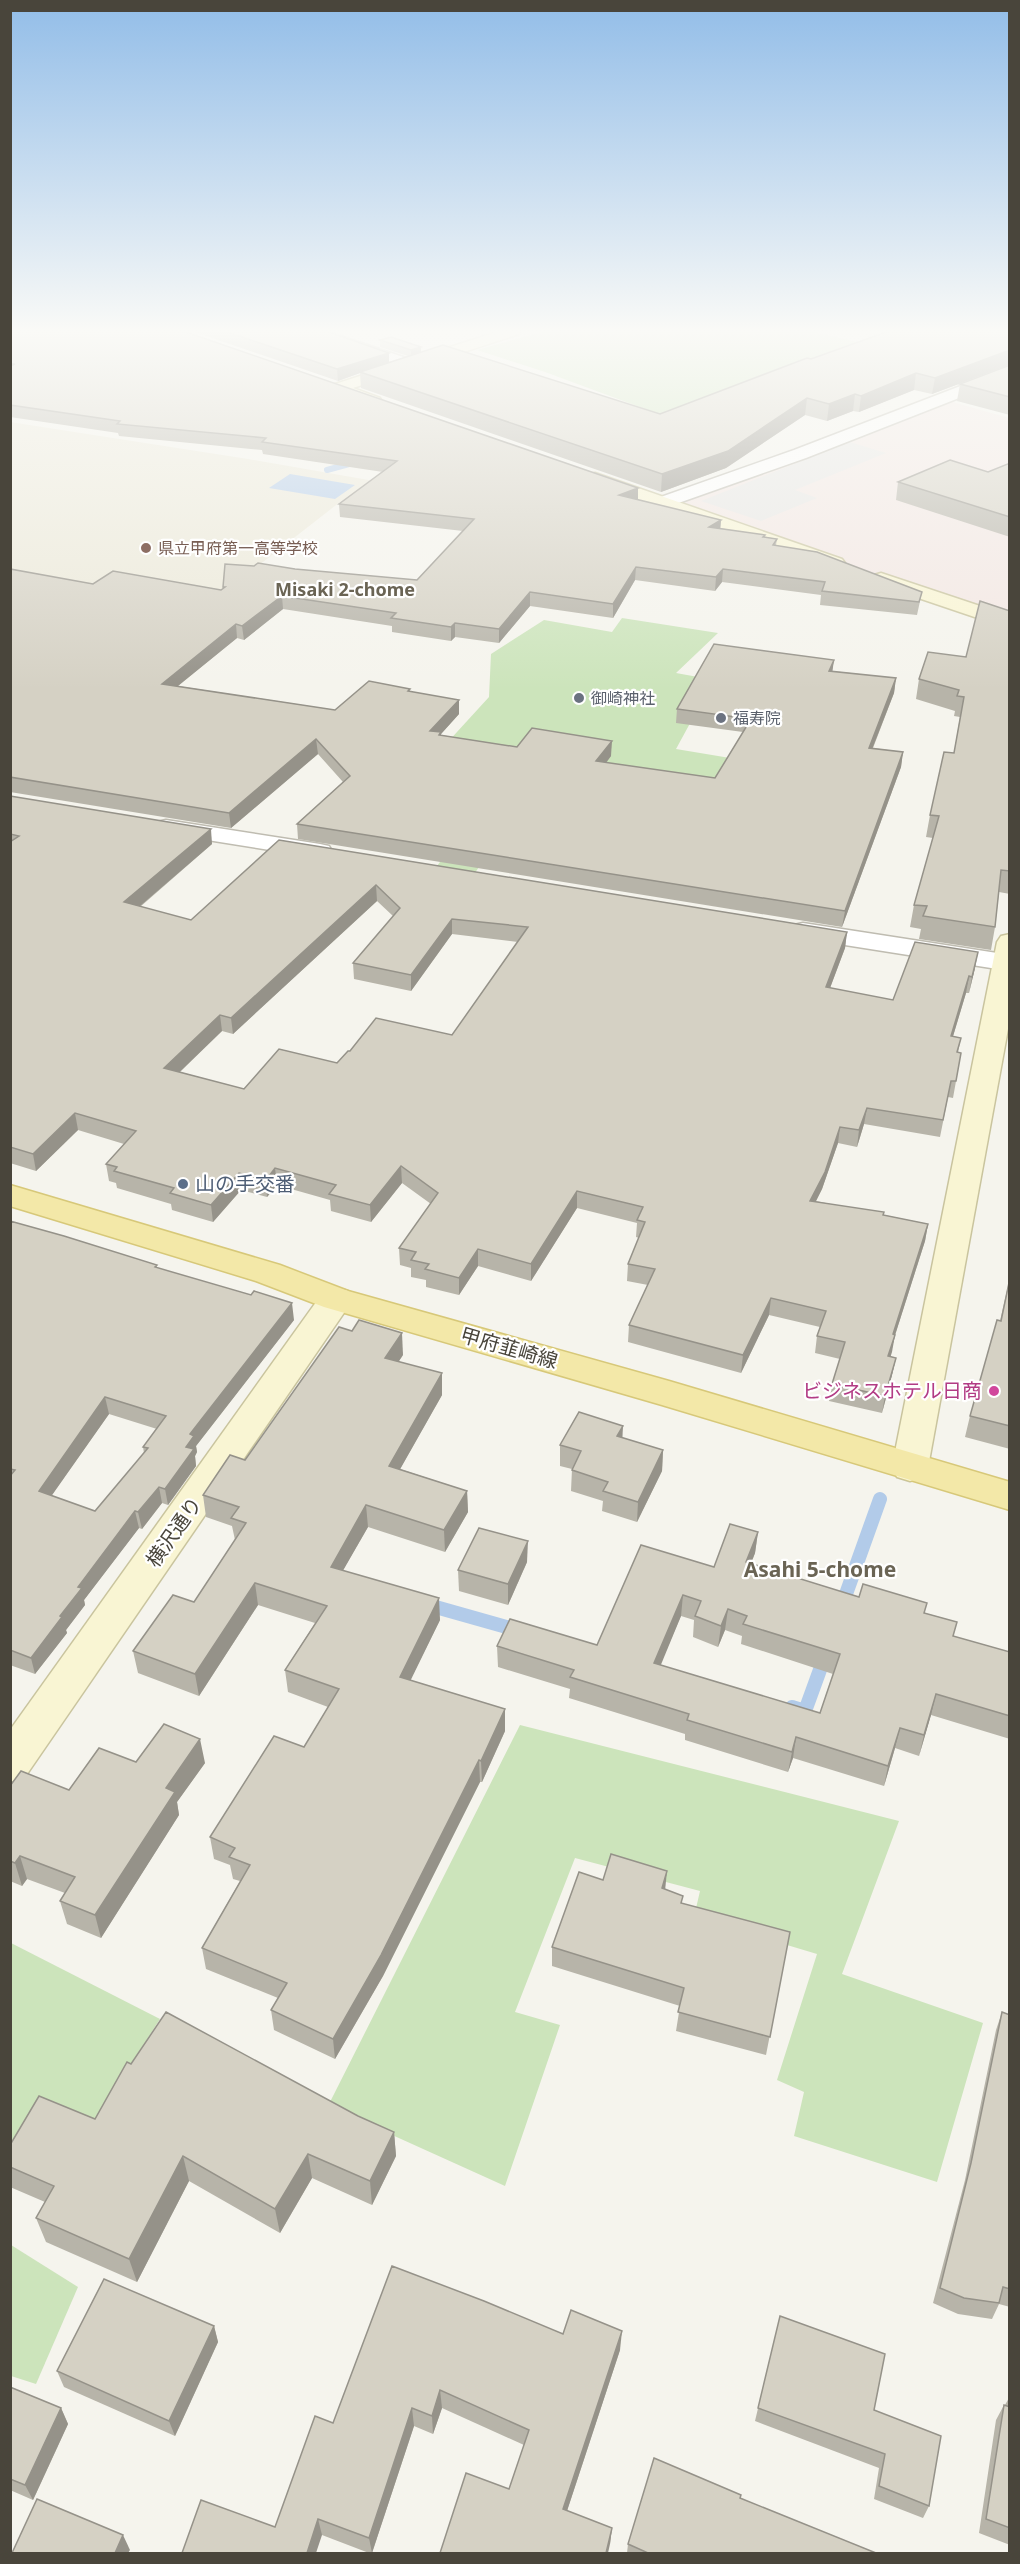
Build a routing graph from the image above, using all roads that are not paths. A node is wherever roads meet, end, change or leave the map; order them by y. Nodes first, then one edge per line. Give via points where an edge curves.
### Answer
1 (809, 451) edge
2 (574, 470) edge
3 (664, 502) junction
4 (1010, 623) edge
5 (141, 822) edge
6 (344, 855) edge
7 (779, 927) edge
8 (1008, 956) edge
9 (10, 1195) edge
10 (336, 1299) junction
11 (910, 1467) junction
12 (1010, 1496) edge
13 (10, 1764) edge

1 - 3 street
2 - 3 main road
3 - 4 main road
5 - 6 street
7 - 8 street
8 - 11 main road
9 - 10 main road, 甲府韮崎線 via 268,1273
10 - 11 main road, 甲府韮崎線
10 - 13 main road, 横沢通り
11 - 12 main road, 甲府韮崎線

